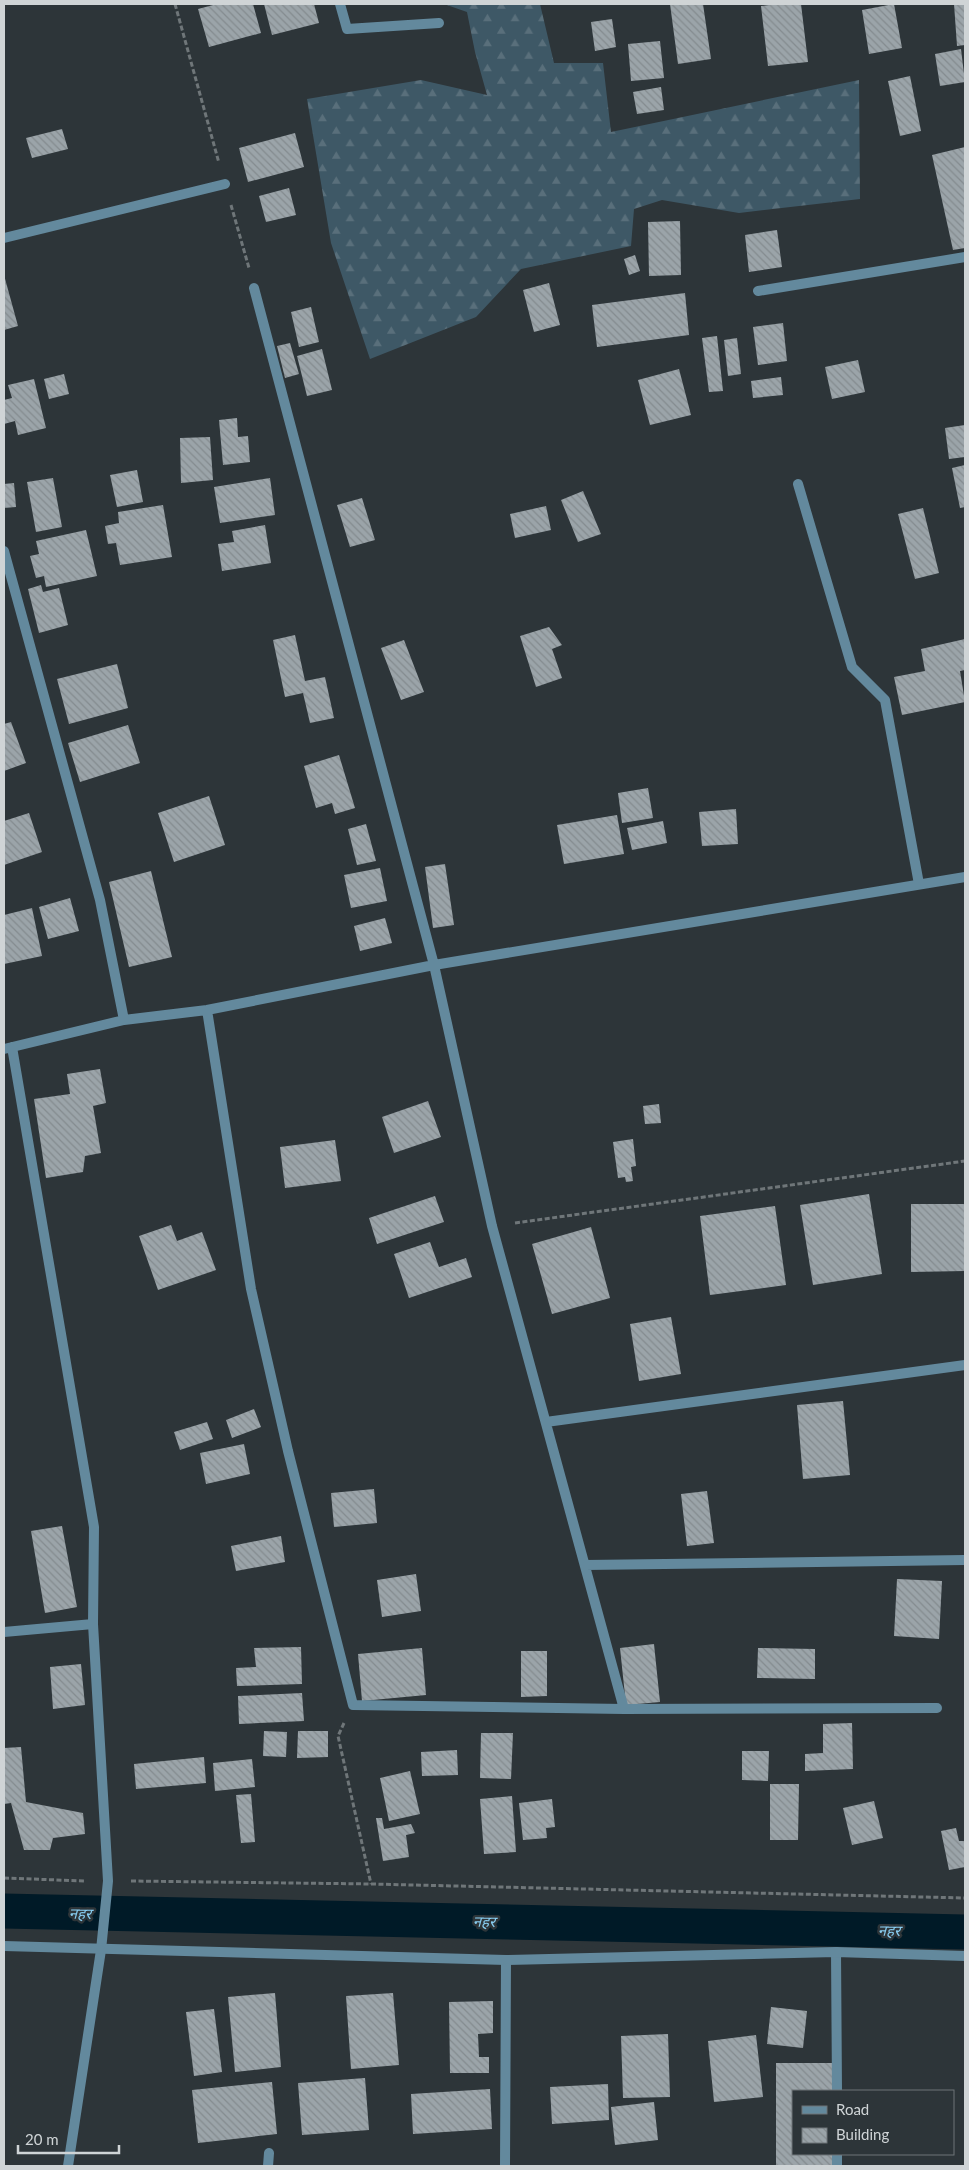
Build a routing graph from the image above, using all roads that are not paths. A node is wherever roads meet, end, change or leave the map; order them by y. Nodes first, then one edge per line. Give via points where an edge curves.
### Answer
1 (340, 4) edge
2 (439, 23) dead end
3 (225, 184) road end
4 (4, 236) edge
5 (965, 257) edge
6 (254, 288) road end
7 (758, 291) dead end
8 (798, 484) dead end
9 (4, 552) edge
10 (965, 877) edge
11 (918, 884) junction
12 (434, 965) junction
13 (207, 1010) junction
14 (124, 1020) junction
15 (8, 1048) edge
16 (965, 1365) edge
17 (546, 1422) junction
18 (965, 1560) edge
19 (584, 1565) junction
20 (93, 1624) junction
21 (4, 1632) edge
22 (938, 1708) dead end
23 (624, 1709) junction
24 (4, 1946) edge
25 (101, 1950) junction
26 (836, 1952) junction
27 (965, 1956) edge
28 (506, 1960) junction
29 (837, 2090) edge
30 (269, 2153) dead end
31 (68, 2166) edge
32 (268, 2166) edge
33 (505, 2166) edge

1 - 2 street via 347,29
3 - 4 street
5 - 7 street
6 - 12 street
8 - 11 street via 852,667 885,700
9 - 14 street via 100,900
10 - 11 street
11 - 12 street
12 - 13 street
12 - 17 street via 492,1226
13 - 14 street
13 - 23 street via 251,1289 288,1451 353,1705
14 - 15 street
15 - 20 street via 94,1527
16 - 17 street
17 - 19 street
18 - 19 street
19 - 23 street
20 - 21 street
20 - 25 street via 108,1881
22 - 23 street
24 - 25 street
25 - 28 street
25 - 31 street
26 - 27 street
26 - 28 street
26 - 29 street
28 - 33 street
30 - 32 street

